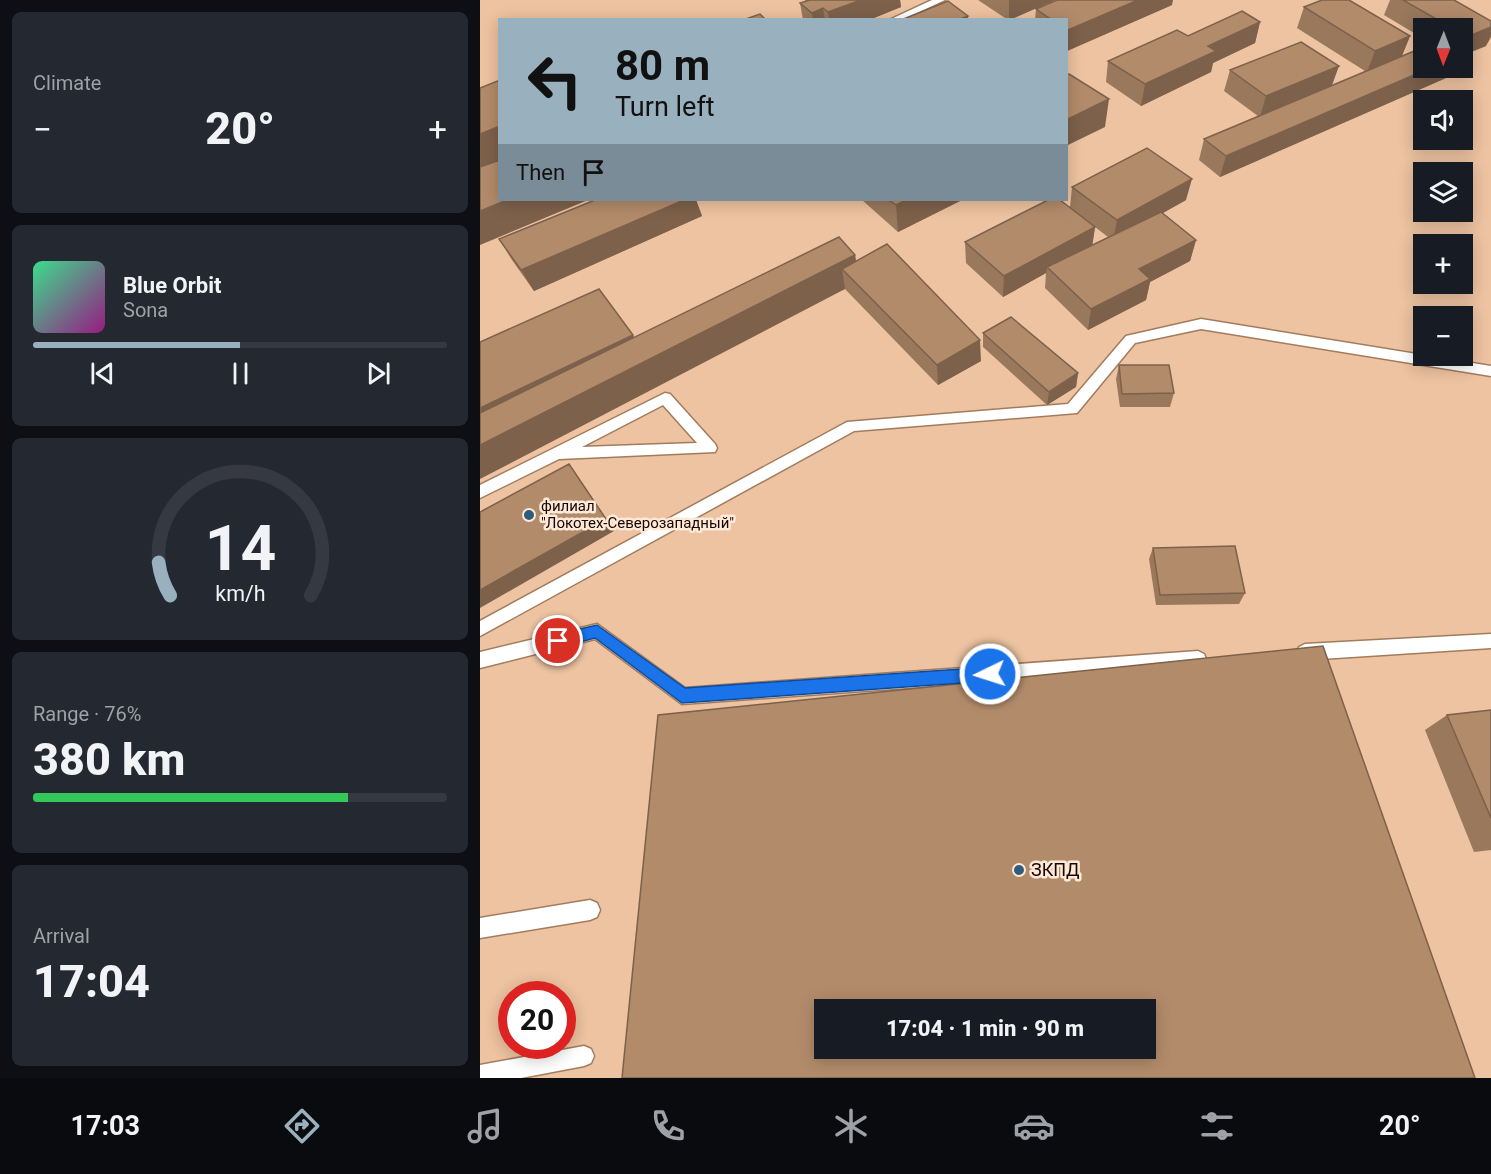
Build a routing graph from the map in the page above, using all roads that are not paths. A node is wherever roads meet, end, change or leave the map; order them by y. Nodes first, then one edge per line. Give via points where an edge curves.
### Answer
1 (940, 0) edge
2 (897, 18) edge
3 (1491, 371) edge
4 (557, 453) junction
5 (480, 492) edge
6 (480, 629) edge
7 (1491, 641) edge
8 (1286, 653) edge
9 (1215, 658) edge
10 (480, 660) edge
11 (590, 910) dead end
12 (480, 928) edge
13 (584, 1056) dead end
14 (480, 1074) edge

1 - 2 lane
3 - 6 lane via 1201,324 1131,339 1072,409 852,426
4 - 4 lane via 665,398 710,448 698,448
4 - 5 lane
7 - 8 lane
9 - 10 lane via 682,696 597,631
11 - 12 lane
13 - 14 lane

